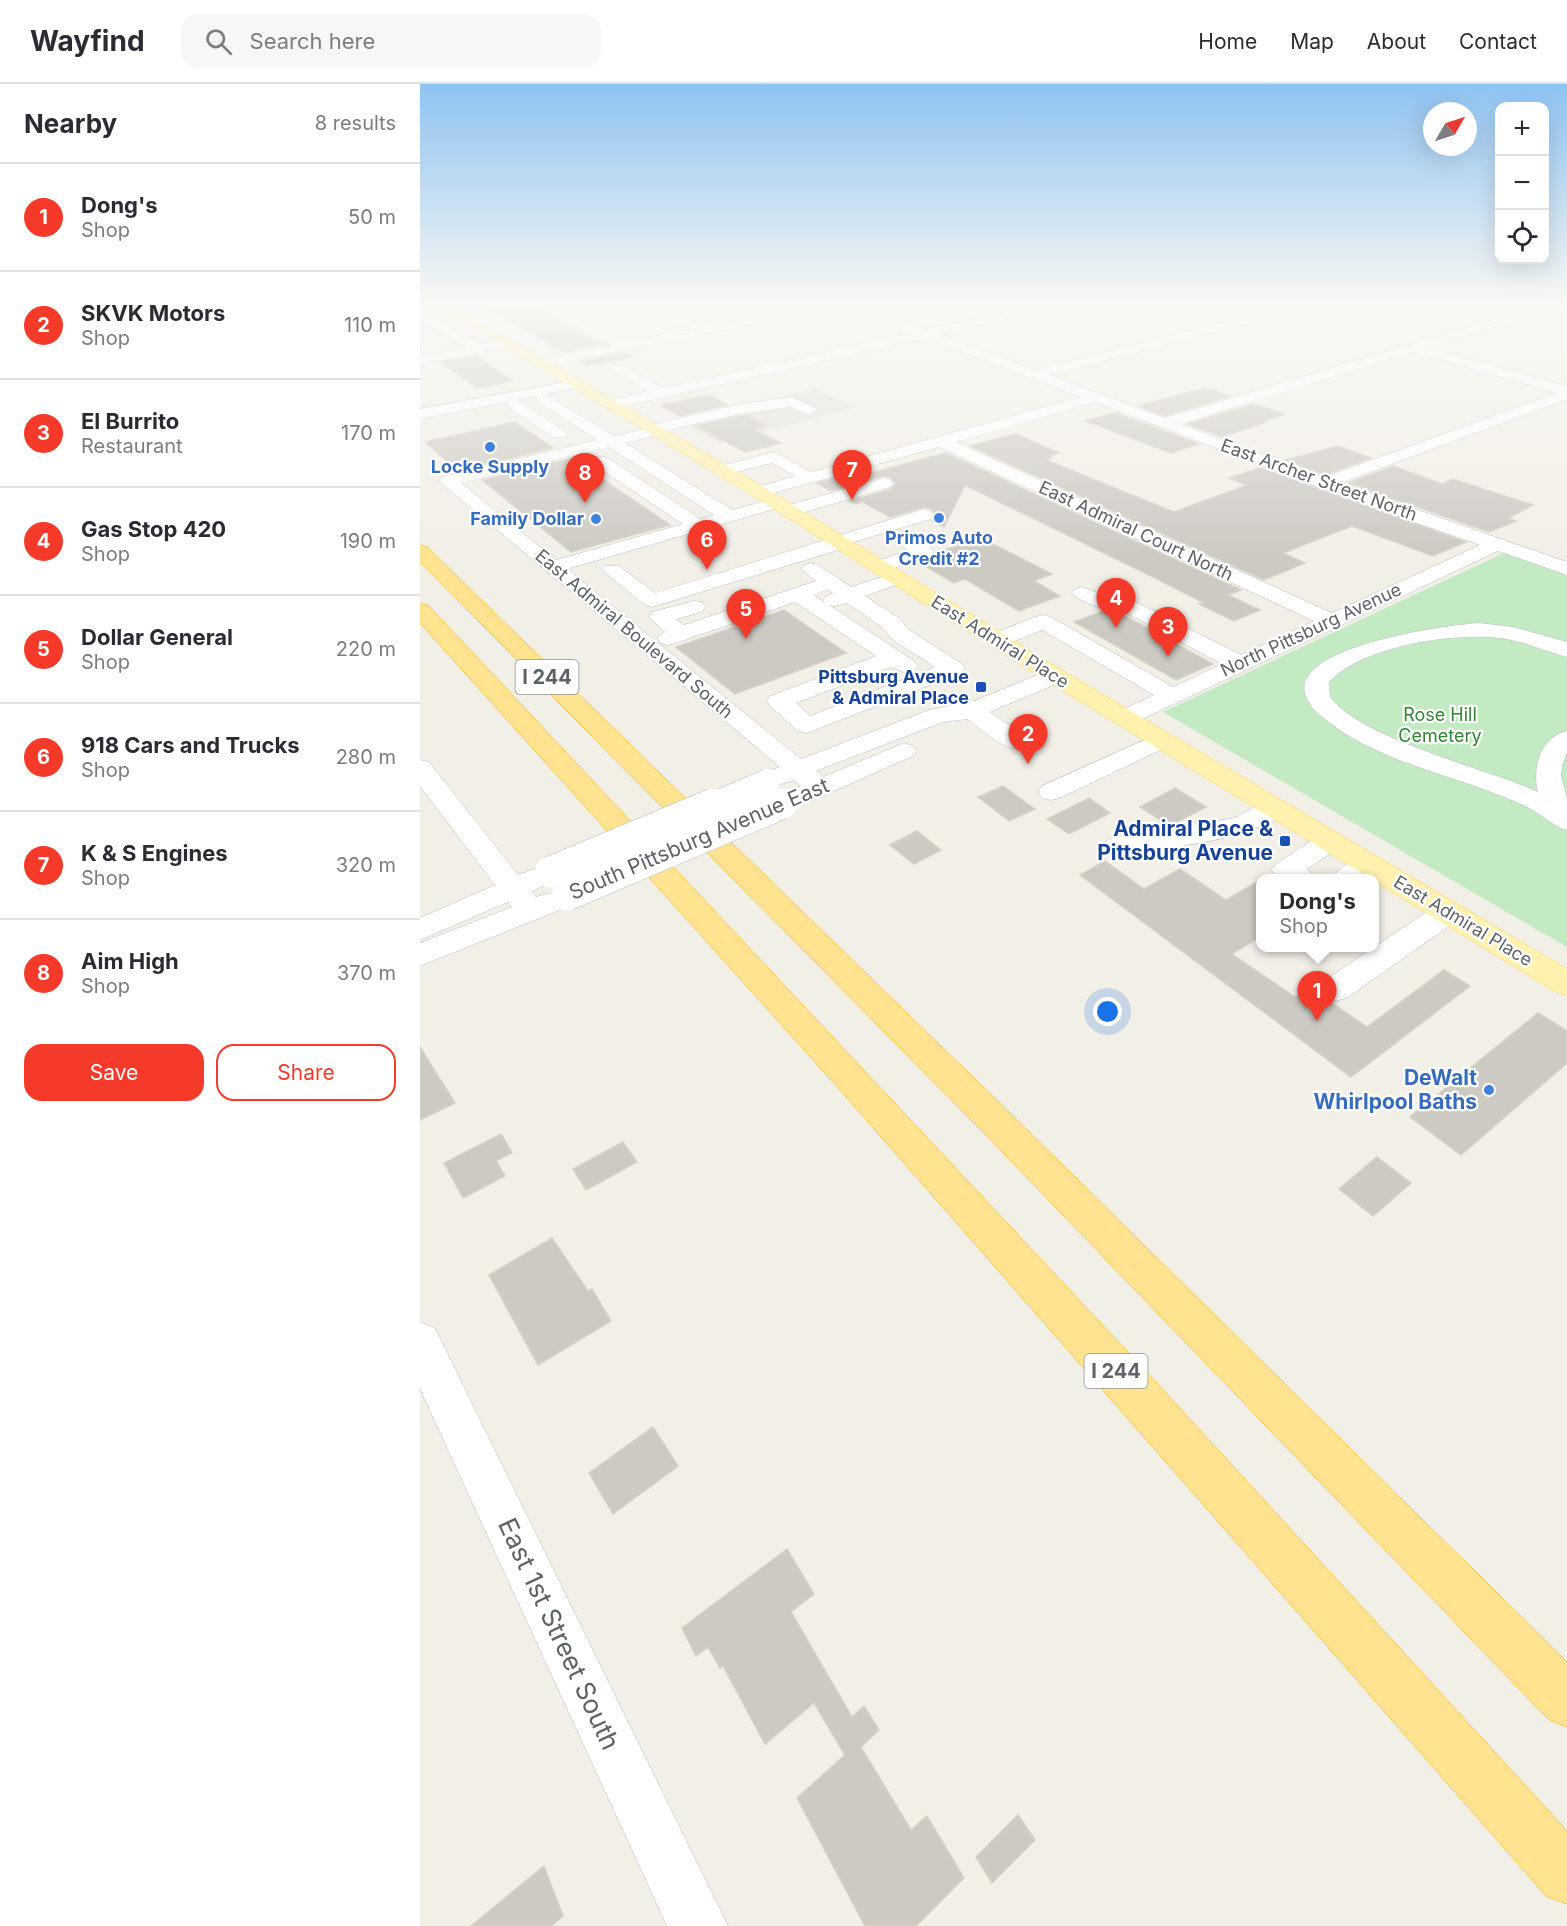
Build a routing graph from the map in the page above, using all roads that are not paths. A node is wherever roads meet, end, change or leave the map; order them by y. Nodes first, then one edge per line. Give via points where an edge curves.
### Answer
1 (572, 386) edge
2 (579, 386) edge
3 (649, 386) edge
4 (693, 386) edge
5 (1066, 386) edge
6 (1288, 386) edge
7 (1546, 386) edge
8 (1567, 392) edge
9 (662, 393) junction
10 (546, 398) junction
11 (1098, 398) junction
12 (638, 399) junction
13 (605, 401) junction
14 (520, 408) junction
15 (447, 409) junction
16 (809, 410) dead end
17 (659, 411) junction
18 (420, 414) edge
19 (629, 415) junction
20 (1166, 423) junction
21 (651, 428) junction
22 (940, 441) junction
23 (612, 442) junction
24 (582, 449) junction
25 (722, 471) junction
26 (811, 477) junction
27 (884, 483) dead end
28 (1326, 483) junction
29 (780, 505) junction
30 (857, 514) dead end
31 (924, 515) dead end
32 (729, 517) junction
33 (747, 530) junction
34 (889, 532) junction
35 (693, 533) junction
36 (839, 542) junction
37 (1498, 544) junction
38 (420, 551) edge
39 (859, 554) junction
40 (553, 567) junction
41 (879, 567) junction
42 (1567, 568) edge
43 (811, 569) junction
44 (897, 578) junction
45 (840, 589) junction
46 (1082, 593) dead end
47 (807, 600) junction
48 (420, 610) edge
49 (1331, 621) junction
50 (680, 633) junction
51 (997, 640) junction
52 (646, 645) junction
53 (1567, 650) edge
54 (893, 658) junction
55 (1240, 664) junction
56 (1055, 676) junction
57 (925, 680) junction
58 (1172, 696) junction
59 (971, 711) junction
60 (1125, 718) junction
61 (1567, 739) edge
62 (1162, 741) junction
63 (1019, 743) dead end
64 (1547, 763) junction
65 (420, 768) edge
66 (796, 769) junction
67 (1482, 779) junction
68 (819, 788) junction
69 (1051, 792) dead end
70 (1274, 808) junction
71 (1564, 819) edge
72 (1330, 841) junction
73 (1117, 846) dead end
74 (1358, 872) edge
75 (1293, 874) edge
76 (1379, 881) edge
77 (559, 884) junction
78 (522, 899) junction
79 (1448, 912) junction
80 (420, 930) edge
81 (420, 955) edge
82 (1567, 984) edge
83 (1336, 989) dead end
84 (420, 1342) edge
85 (1567, 1700) edge
86 (1567, 1875) edge
87 (698, 1926) edge

1 - 10 street
2 - 13 main road, East Admiral Place
3 - 9 street
4 - 9 street
5 - 11 street, East Archer Street North
6 - 20 street
7 - 8 street
8 - 28 street
9 - 12 street
10 - 13 street
10 - 14 street
10 - 15 street
10 - 23 street
11 - 20 street, East Archer Street North
11 - 22 street
12 - 13 street
12 - 17 street
13 - 19 main road, East Admiral Place
14 - 15 street via 474,412
14 - 24 street
15 - 18 street
16 - 21 street via 792,402
17 - 19 street
17 - 21 street via 670,417
19 - 21 main road, East Admiral Place
20 - 28 street, East Archer Street North
21 - 23 street
21 - 25 main road, East Admiral Place
22 - 26 street
22 - 49 street, East Admiral Court North
23 - 24 street
23 - 32 street
24 - 35 street
24 - 40 street, East Admiral Boulevard South via 448,481
25 - 26 street via 774,457
25 - 29 main road, East Admiral Place
26 - 29 street
27 - 29 street
28 - 37 street, East Archer Street North
29 - 32 street
29 - 33 street
29 - 36 main road, East Admiral Place
30 - 34 street
31 - 34 street
32 - 33 street
32 - 35 street
33 - 35 street
34 - 36 street
34 - 41 street via 924,551
35 - 36 street via 640,562 612,570 652,601
35 - 40 street
36 - 39 main road, East Admiral Place
37 - 42 street, East Archer Street North
37 - 49 street, North Pittsburg Avenue
38 - 85 highway, I 244 via 1008,1133
39 - 41 main road, East Admiral Place
39 - 43 street
40 - 52 street, East Admiral Boulevard South
41 - 44 main road, East Admiral Place
43 - 45 street
43 - 50 street via 660,617
44 - 45 street
44 - 51 main road, East Admiral Place
45 - 47 street
45 - 57 street via 953,669
46 - 55 street via 1102,602 1123,603
47 - 50 street
47 - 54 street
48 - 86 highway, I 244 via 678,888 1263,1533
49 - 55 street, North Pittsburg Avenue
50 - 52 street
51 - 56 main road, East Admiral Place
51 - 58 street via 1043,622
52 - 66 street, East Admiral Boulevard South
53 - 67 street via 1510,633 1458,631 1393,643 1341,660 1319,676 1315,687 1318,697 1339,718 1386,743
54 - 57 street
54 - 57 street via 779,701 807,726
55 - 58 street, North Pittsburg Avenue
56 - 59 street, South Pittsburg Avenue East
56 - 60 main road, East Admiral Place
57 - 59 street
58 - 60 street, North Pittsburg Avenue
59 - 63 street
59 - 66 street, South Pittsburg Avenue East via 938,716
59 - 68 street, South Pittsburg Avenue East via 955,729
60 - 62 main road, East Admiral Place
61 - 64 street
62 - 69 street
62 - 70 main road, East Admiral Place
64 - 67 street
64 - 71 street via 1549,785
65 - 78 street
66 - 68 street, East Admiral Boulevard South
66 - 77 street, South Pittsburg Avenue East, bridge
67 - 71 street via 1522,794
68 - 77 street, South Pittsburg Avenue East, bridge
70 - 72 main road, East Admiral Place
70 - 73 street via 1244,824 1211,832
72 - 74 main road, East Admiral Place
72 - 75 street via 1286,870
76 - 79 main road, East Admiral Place
77 - 78 street, South Pittsburg Avenue East
78 - 80 street, South Pittsburg Avenue East
78 - 81 street, South Pittsburg Avenue East
79 - 82 main road, East Admiral Place
79 - 83 street
84 - 87 street, East 1st Street South

